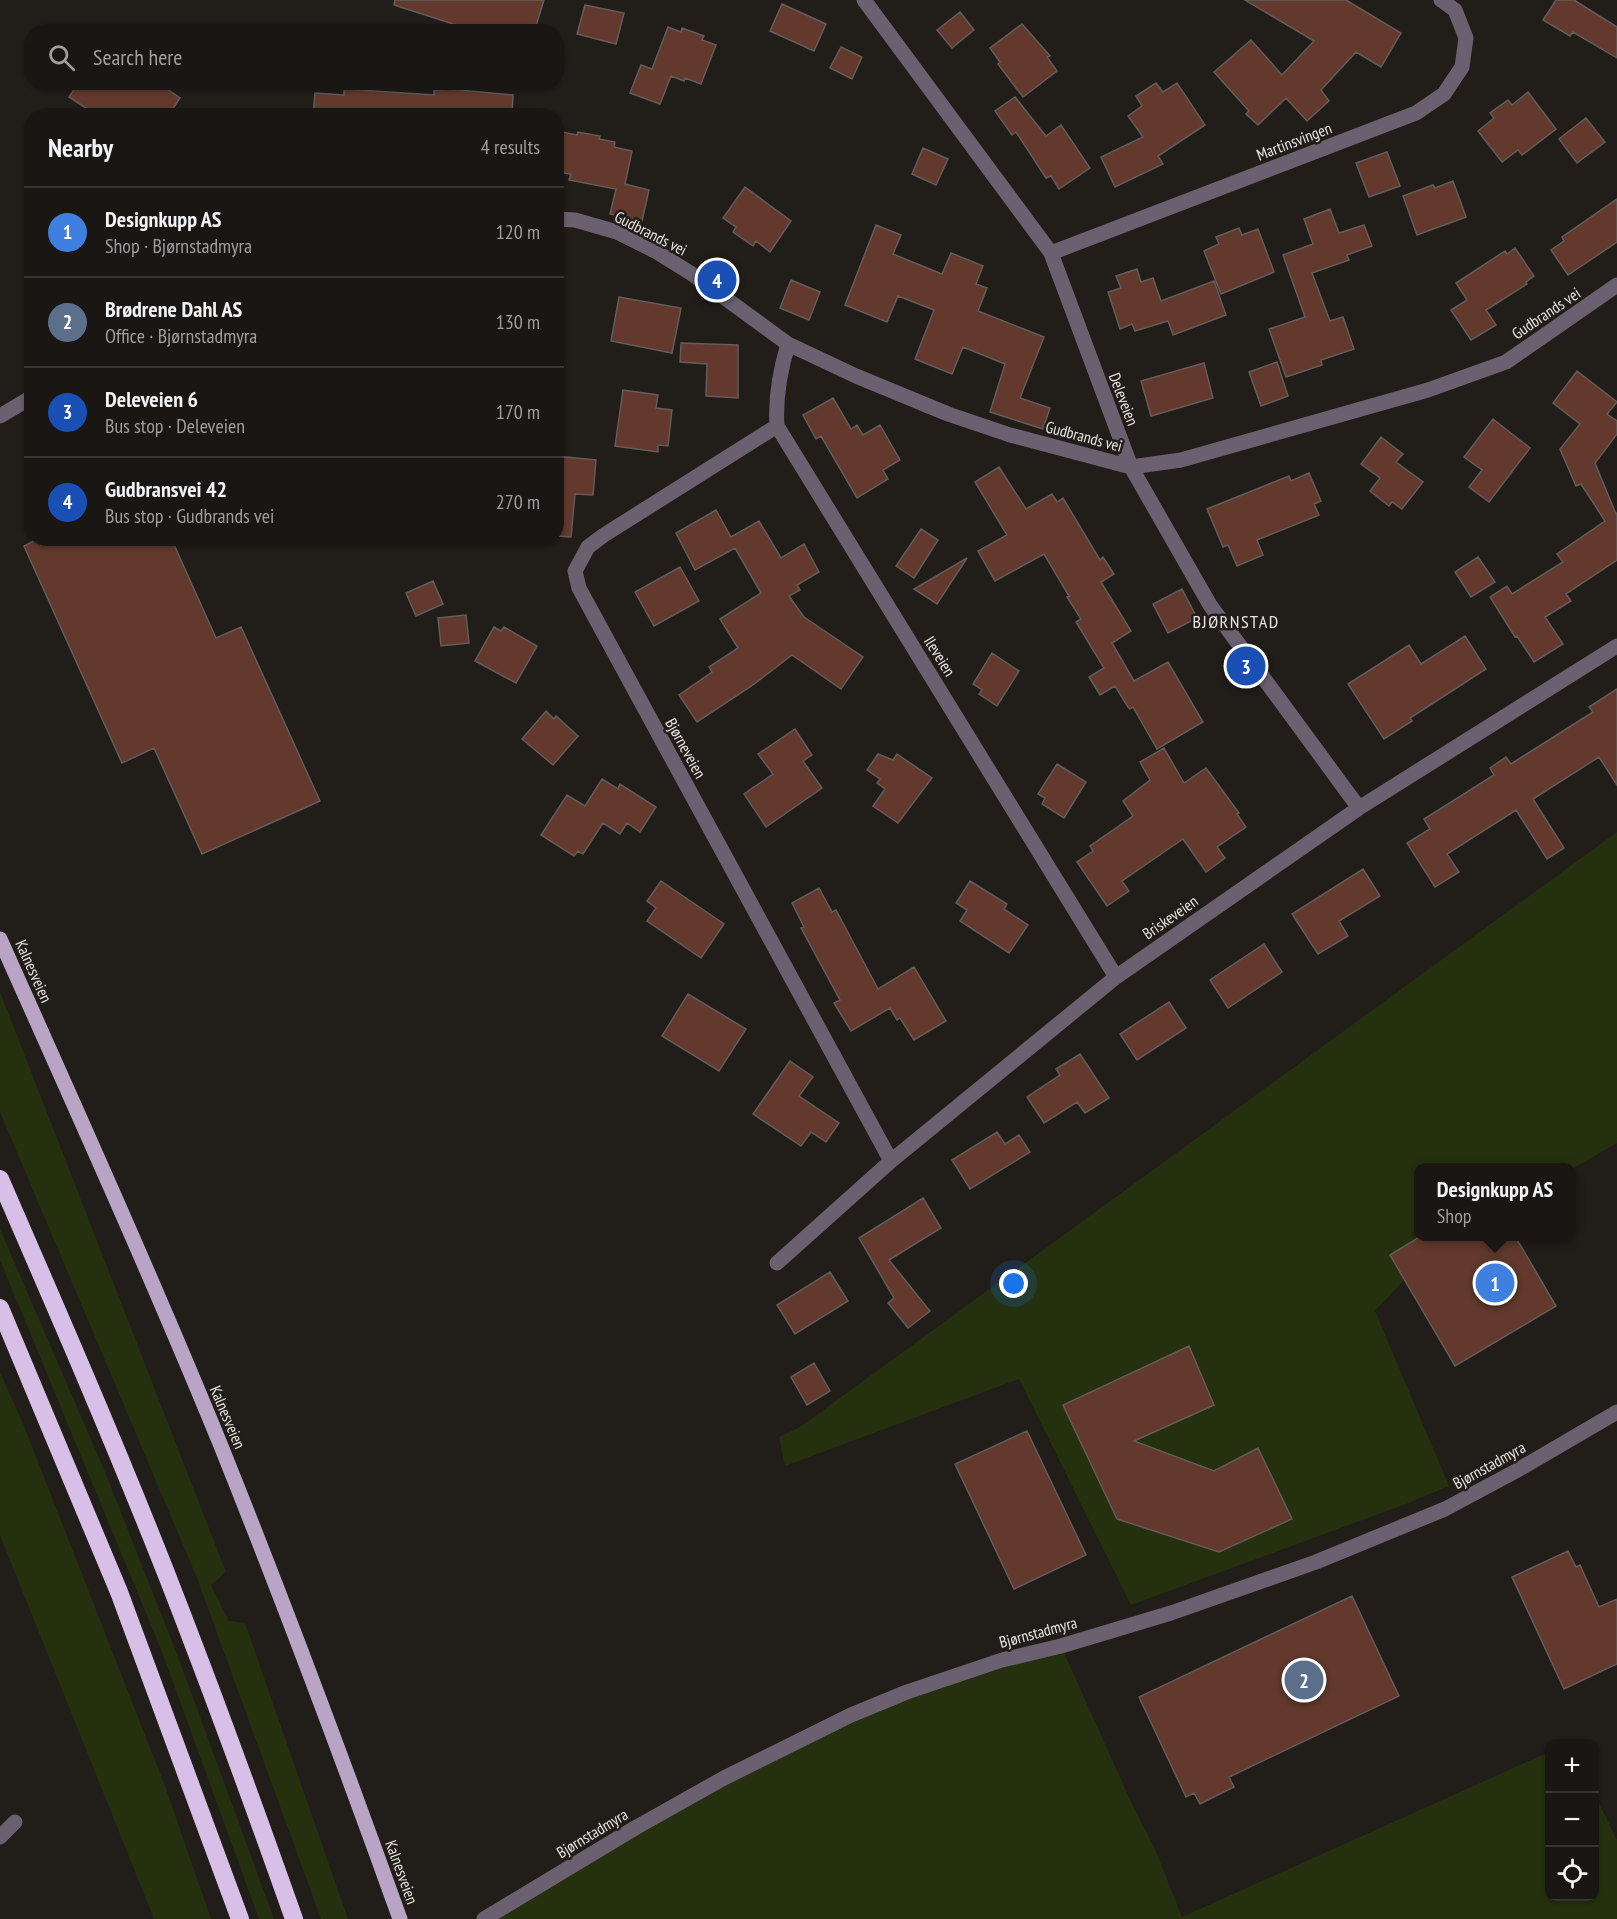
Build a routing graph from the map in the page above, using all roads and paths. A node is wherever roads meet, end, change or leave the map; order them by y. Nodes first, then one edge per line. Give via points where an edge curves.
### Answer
1 (864, 0) edge
2 (1441, 0) edge
3 (564, 219) edge
4 (1051, 253) junction
5 (1617, 285) edge
6 (788, 344) junction
7 (24, 402) edge
8 (0, 416) edge
9 (777, 426) junction
10 (1131, 467) junction
11 (1617, 646) edge
12 (1359, 808) junction
13 (0, 939) edge
14 (1116, 977) junction
15 (891, 1161) junction
16 (0, 1179) edge
17 (777, 1263) dead end
18 (0, 1308) edge
19 (1617, 1412) edge
20 (15, 1822) dead end
21 (0, 1837) edge
22 (240, 1919) edge
23 (294, 1919) edge
24 (400, 1919) edge
25 (484, 1919) edge

1 - 4 street, Deleveien
2 - 4 street, Martinsvingen via 1455,10 1466,38 1462,67 1444,94 1416,113
3 - 6 street, Gudbrands vei via 616,232 655,251
4 - 10 street, Deleveien
5 - 10 street, Gudbrands vei via 1506,362 1428,390 1181,460
6 - 9 street via 776,404
6 - 10 street, Gudbrands vei via 948,414
7 - 8 street
9 - 14 street, Ileveien
9 - 15 street, Bjørneveien via 604,535 588,547 575,571 579,588
10 - 12 street, Deleveien via 1210,605
11 - 12 street, Briskeveien
12 - 14 street, Briskeveien
13 - 24 main road, Kalnesveien via 220,1446 325,1710
14 - 15 street, Briskeveien
15 - 17 street, Briskeveien
16 - 23 highway via 162,1561
18 - 22 highway via 119,1592
19 - 25 street, Bjørnstadmyra via 1445,1509 1316,1562 1171,1613 1002,1660 851,1715 655,1817
20 - 21 street

